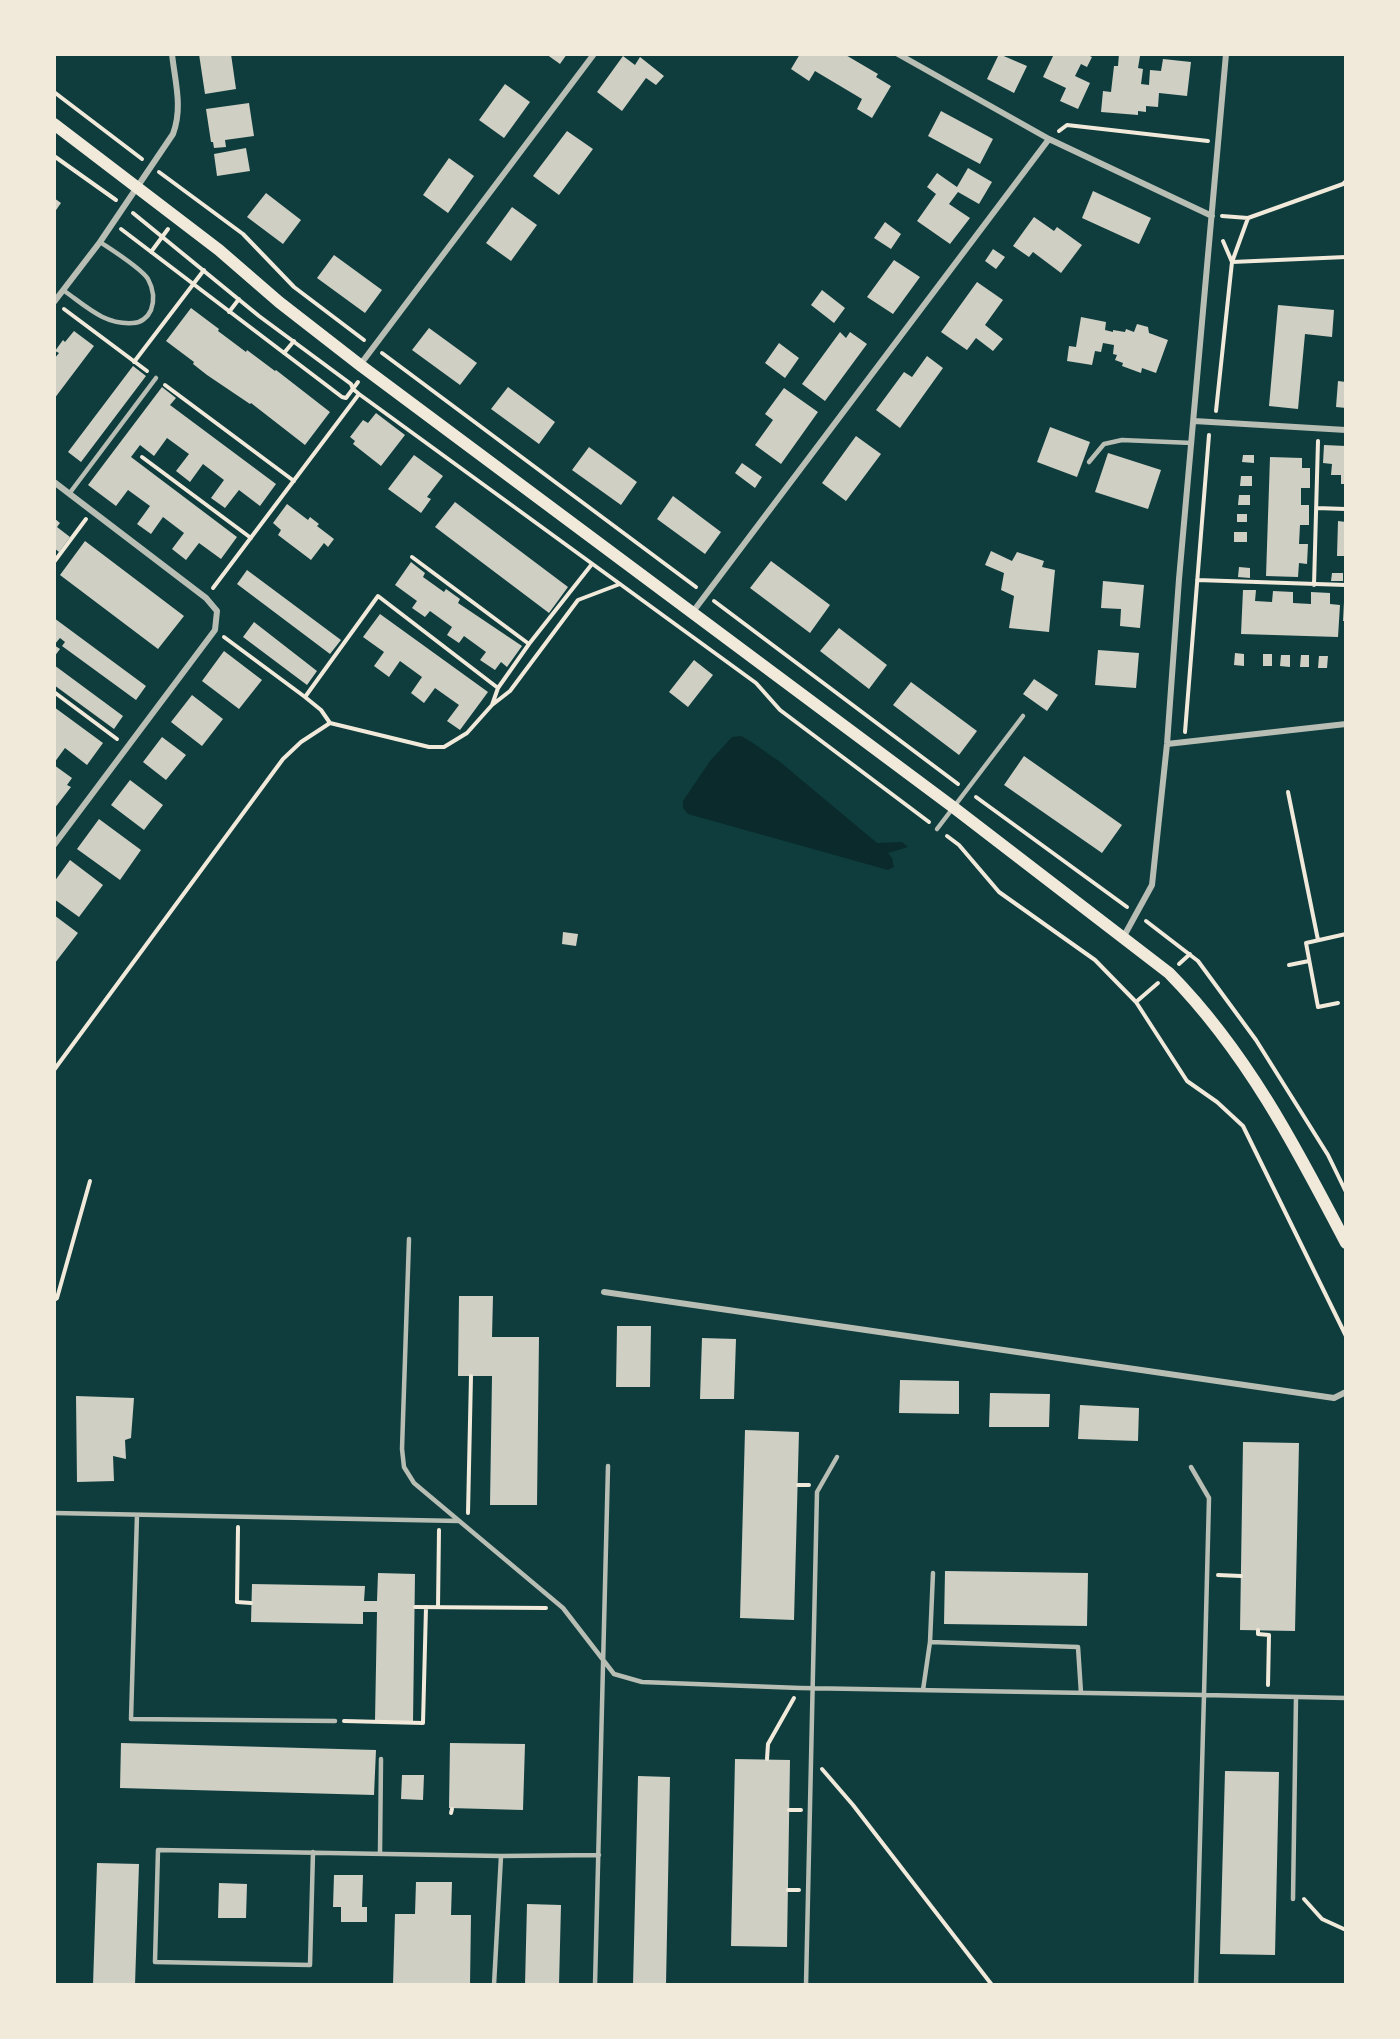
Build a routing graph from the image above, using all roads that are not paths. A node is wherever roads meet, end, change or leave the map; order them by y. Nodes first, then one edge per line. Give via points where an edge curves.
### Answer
1 (171, 54) edge
2 (594, 54) edge
3 (898, 54) edge
4 (1226, 54) edge
5 (54, 124) edge
6 (1049, 139) junction
7 (136, 187) junction
8 (1212, 216) junction
9 (100, 242) junction
10 (63, 290) junction
11 (54, 302) edge
12 (360, 365) junction
13 (156, 378) road end
14 (1194, 421) junction
15 (1346, 430) edge
16 (1192, 443) junction
17 (1089, 462) dead end
18 (54, 482) edge
19 (69, 494) junction
20 (692, 614) junction
21 (1023, 716) dead end
22 (1346, 724) edge
23 (1167, 744) junction
24 (954, 807) junction
25 (937, 829) road end
26 (54, 845) edge
27 (1124, 936) junction
28 (409, 1239) dead end
29 (1346, 1243) edge
30 (604, 1292) dead end
31 (1346, 1392) edge
32 (837, 1457) dead end
33 (608, 1466) dead end
34 (1191, 1467) dead end
35 (54, 1513) edge
36 (137, 1515) junction
37 (459, 1521) junction
38 (933, 1573) dead end
39 (930, 1642) junction
40 (604, 1662) junction
41 (814, 1688) junction
42 (923, 1690) junction
43 (1081, 1693) junction
44 (1204, 1695) junction
45 (1296, 1697) junction
46 (1346, 1698) edge
47 (335, 1721) road end
48 (381, 1759) dead end
49 (313, 1852) junction
50 (380, 1853) junction
51 (599, 1855) junction
52 (501, 1856) junction
53 (1293, 1899) road end
54 (494, 1985) edge
55 (595, 1985) edge
56 (806, 1985) edge
57 (1196, 1985) edge

1 - 7 street via 179,119
2 - 12 street
3 - 6 street
4 - 8 street
5 - 7 main road
6 - 8 street
6 - 20 street
7 - 9 street
7 - 12 main road via 219,249
8 - 14 street
9 - 10 street
9 - 10 lane via 147,277 154,301 149,314 138,323 120,324 100,316
10 - 11 street
12 - 20 main road
13 - 19 lane
14 - 15 street
14 - 16 street
16 - 17 lane via 1122,440 1104,444
16 - 23 street
18 - 19 street
19 - 26 street via 206,598 217,611 215,630
20 - 24 main road
21 - 24 lane
22 - 23 street
23 - 27 street via 1152,885
24 - 25 lane
24 - 27 main road
27 - 29 main road via 1194,998 1255,1078
28 - 37 lane via 404,1467 414,1483
30 - 31 street via 1334,1398
32 - 41 lane via 817,1492
33 - 40 lane
34 - 44 lane via 1209,1498
35 - 36 lane
36 - 37 lane
36 - 47 lane via 131,1719
37 - 40 lane via 563,1608
38 - 39 lane
39 - 42 lane
39 - 43 lane via 1078,1647
40 - 41 lane via 614,1674 642,1682
40 - 51 lane
41 - 42 lane
41 - 56 lane
42 - 43 lane
43 - 44 lane
44 - 45 lane
44 - 57 lane
45 - 46 lane
45 - 53 lane
48 - 50 lane
49 - 49 lane via 158,1850 155,1962 310,1965
49 - 50 lane
50 - 52 lane
51 - 52 lane
51 - 55 lane
52 - 54 lane

